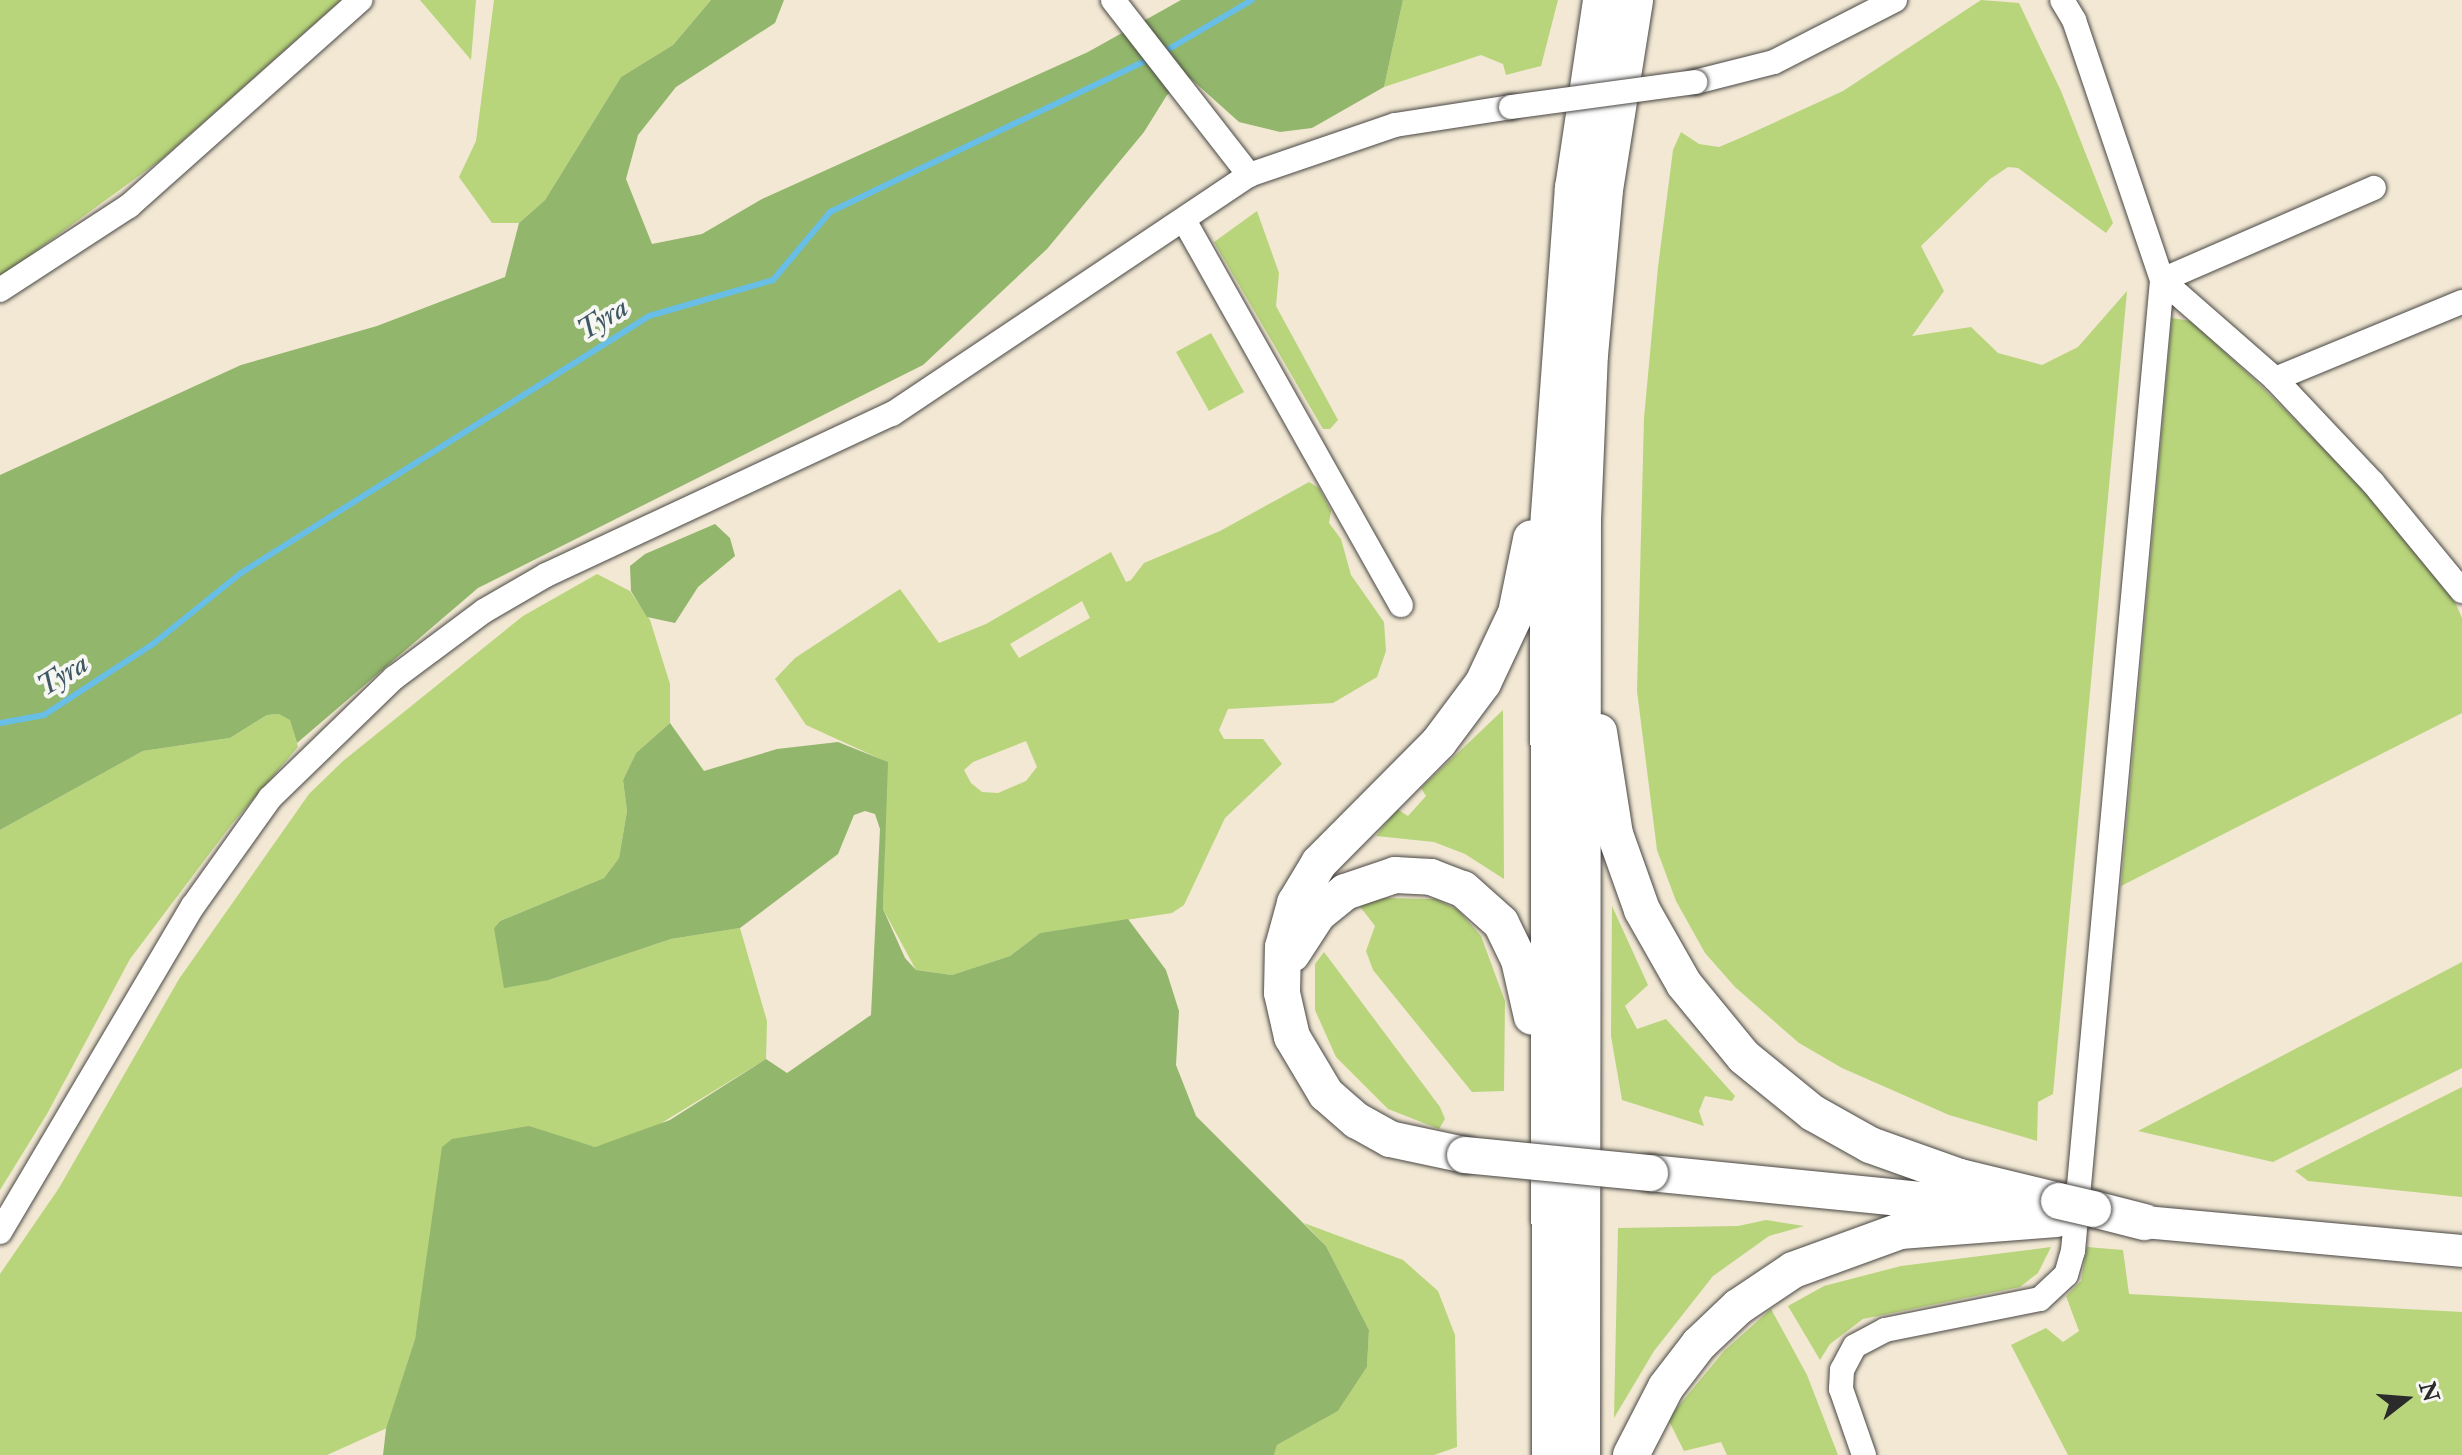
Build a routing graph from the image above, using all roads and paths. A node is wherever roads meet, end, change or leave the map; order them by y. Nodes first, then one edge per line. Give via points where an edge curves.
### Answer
1 (360, 0) edge
2 (1113, 0) edge
3 (1601, 0) edge
4 (1635, 0) edge
5 (1895, 0) edge
6 (2062, 0) edge
7 (1249, 175) junction
8 (2374, 188) dead end
9 (1184, 220) junction
10 (2162, 280) junction
11 (0, 290) edge
12 (2462, 302) edge
13 (1558, 357) junction
14 (2275, 379) junction
15 (1583, 520) junction
16 (2462, 591) edge
17 (1401, 605) dead end
18 (1282, 993) junction
19 (1548, 1144) junction
20 (2072, 1212) junction
21 (2144, 1222) joint
22 (0, 1232) edge
23 (2462, 1251) edge
24 (1550, 1455) edge
25 (1582, 1455) edge
26 (1631, 1455) edge
27 (1864, 1455) edge

1 - 11 street via 129,206
2 - 7 street
3 - 13 highway via 1573,188
4 - 15 highway via 1605,190
5 - 7 street, bridge via 1774,62 1695,82 1395,125
6 - 10 street via 2074,20
7 - 9 street
8 - 10 street
9 - 17 street
9 - 22 street via 892,414 546,575 484,611 394,678 270,798 193,906
10 - 14 street
10 - 27 street via 2071,1264 2059,1286 2040,1299 1885,1330 1855,1346 1842,1370 1841,1389
12 - 14 street
13 - 18 highway via 1537,431 1529,558 1507,638 1455,723 1334,845 1306,882 1285,936
13 - 19 highway via 1548,527
14 - 16 street via 2373,483
15 - 20 highway via 1597,598 1597,699 1615,834 1642,910 1684,984 1744,1057 1789,1096 1841,1130 1930,1168
15 - 25 highway
18 - 19 highway via 1290,959 1307,927 1345,892 1395,875 1431,877 1463,889 1501,923 1519,960 1533,1026 1533,1091
18 - 20 highway, bridge via 1301,1057 1342,1109 1390,1139 1465,1155
19 - 24 highway
20 - 21 highway
20 - 26 highway via 1900,1231 1793,1270 1738,1307 1699,1344 1666,1387
21 - 23 main road

